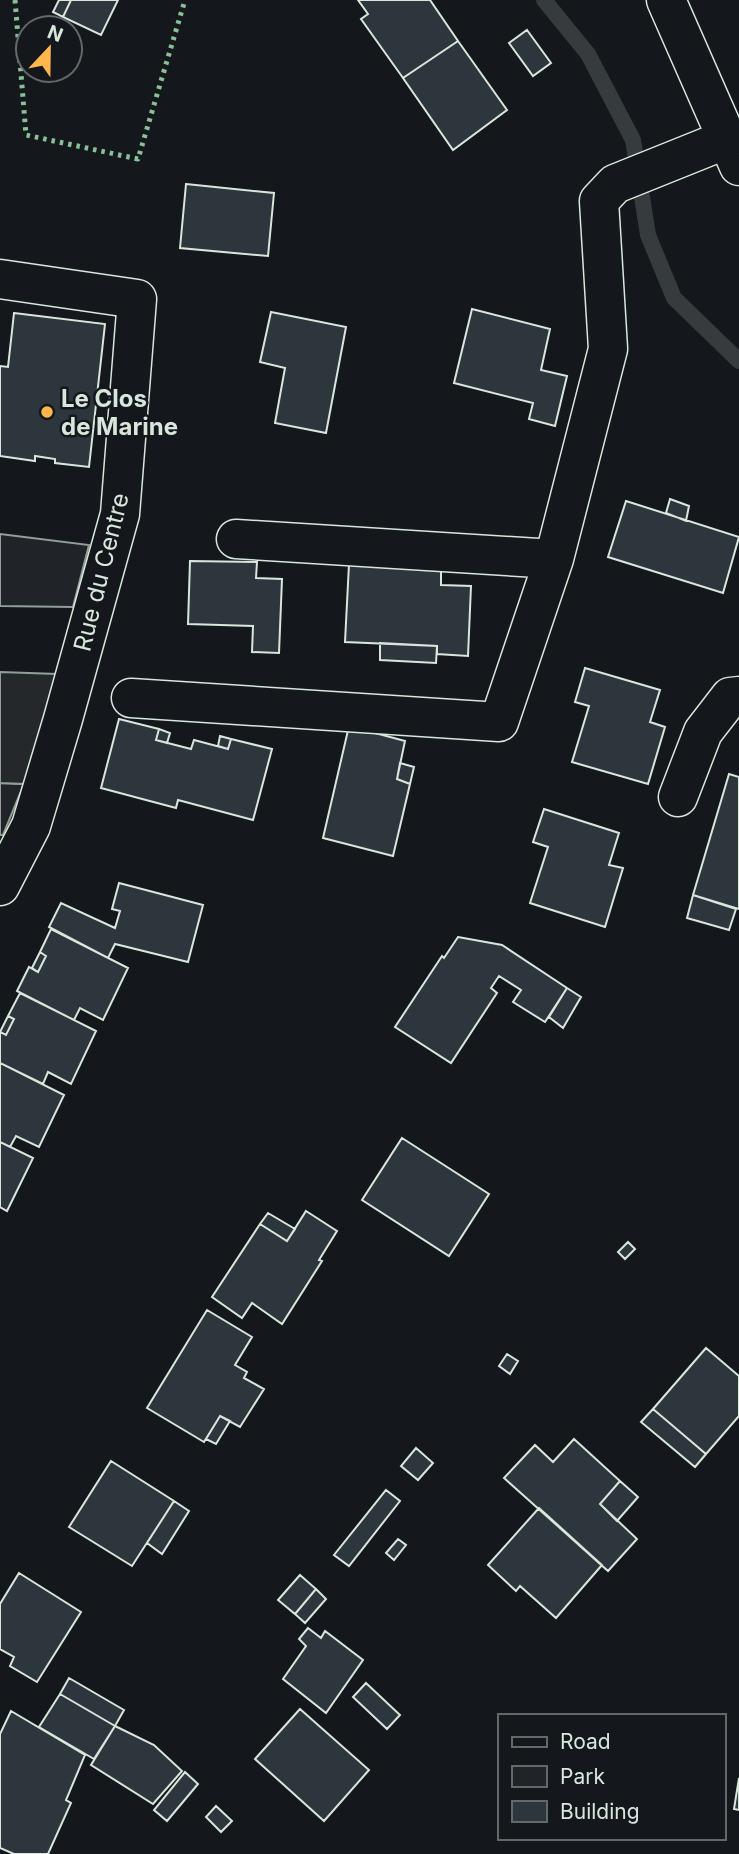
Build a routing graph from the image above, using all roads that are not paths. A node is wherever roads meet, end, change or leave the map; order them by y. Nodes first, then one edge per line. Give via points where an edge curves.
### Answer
1 (666, 0) edge
2 (733, 153) edge
3 (0, 279) edge
4 (236, 539) dead end
5 (554, 559) junction
6 (739, 696) edge
7 (131, 698) dead end
8 (678, 797) dead end
9 (0, 887) edge

1 - 2 street
2 - 5 street via 661,165 615,184 599,201 608,349
3 - 9 street, Rue du Centre via 137,299 120,514 31,826
4 - 5 street
5 - 7 street via 499,722
6 - 8 street via 730,697 703,732

